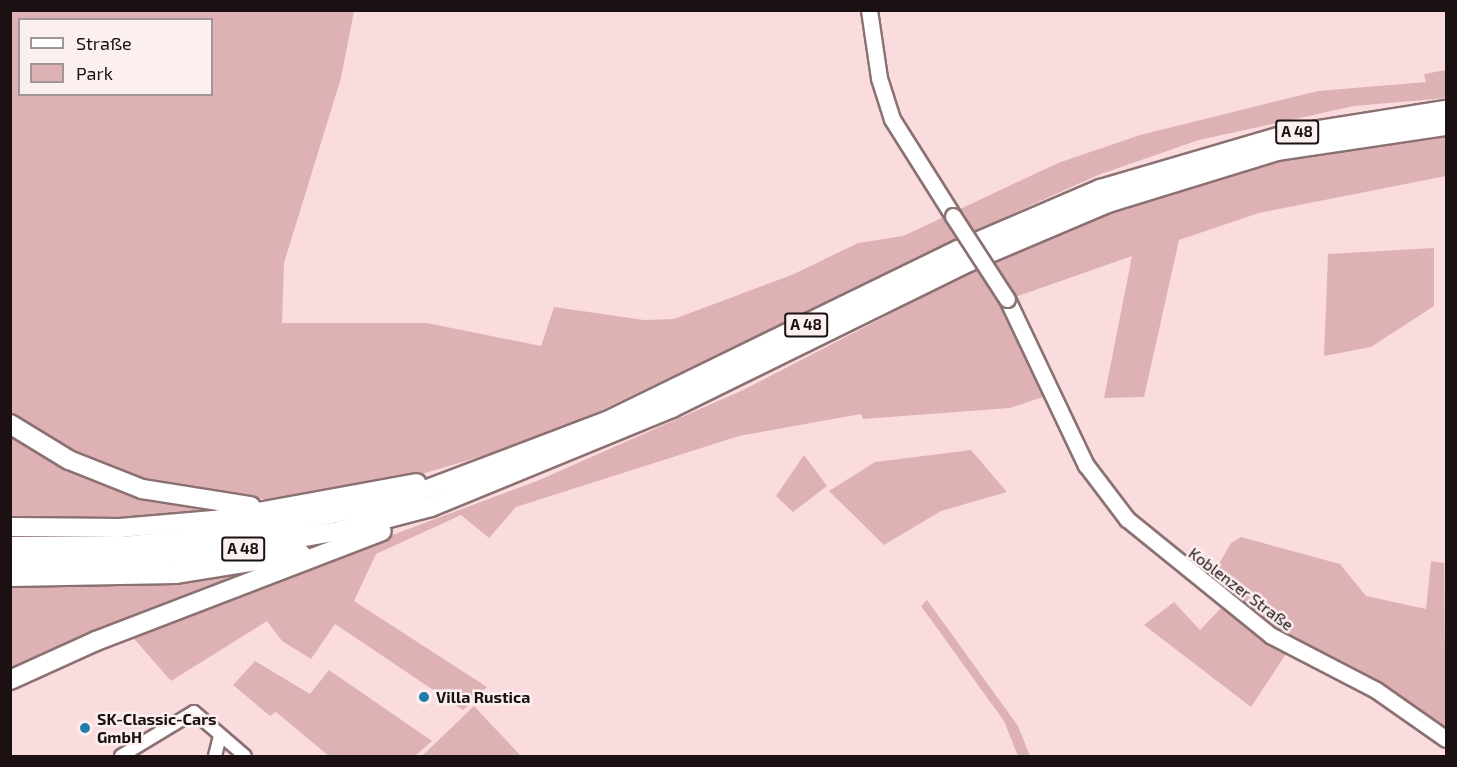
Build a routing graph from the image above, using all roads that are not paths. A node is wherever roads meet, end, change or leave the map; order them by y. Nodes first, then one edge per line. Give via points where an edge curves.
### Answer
1 (869, 10) edge
2 (1446, 110) edge
3 (1446, 126) edge
4 (10, 424) edge
5 (465, 487) junction
6 (331, 501) junction
7 (10, 527) edge
8 (10, 546) edge
9 (337, 547) junction
10 (10, 562) edge
11 (10, 578) edge
12 (10, 680) edge
13 (220, 736) junction
14 (1446, 739) edge
15 (121, 756) edge
16 (215, 756) edge
17 (245, 756) edge

1 - 14 main road, Koblenzer Straße, bridge via 879,78 892,119 1007,299 1101,488 1158,548 1270,634 1376,690
2 - 5 highway, A 48 via 1281,136 1100,189 958,250
3 - 5 highway, A 48 via 1277,151 1108,203 969,262 672,408
4 - 6 highway via 102,476 168,496 251,506
5 - 6 highway via 422,482
5 - 8 highway, A 48 via 252,532 122,546
5 - 9 highway via 434,514
5 - 10 highway, A 48 via 343,530 258,547 124,561
6 - 7 highway via 167,525
9 - 11 highway via 175,574
9 - 12 highway via 96,641
13 - 15 street via 194,712
13 - 16 street
13 - 17 street

